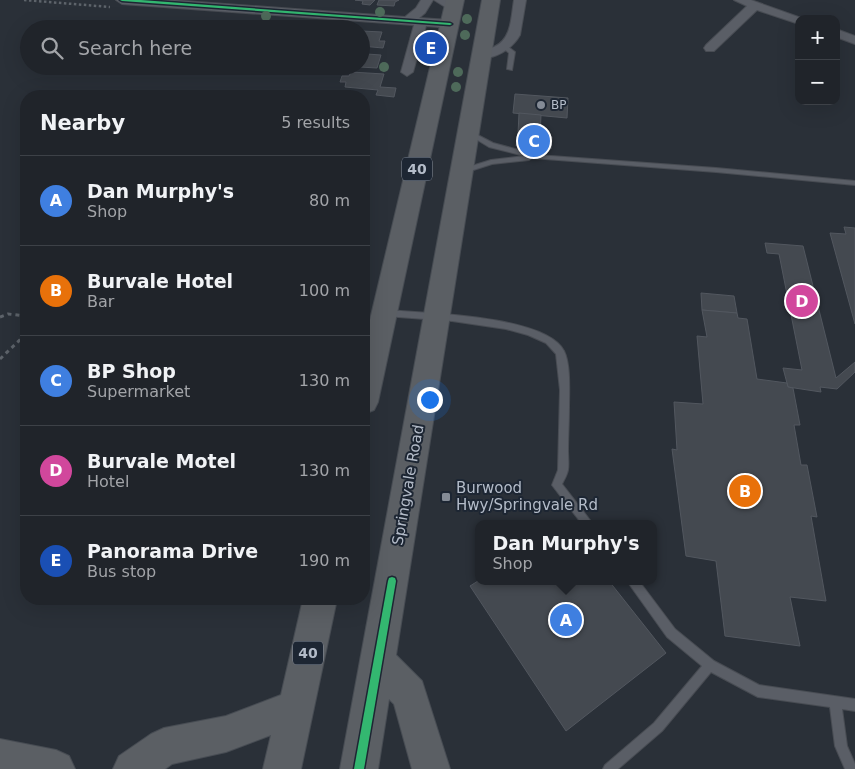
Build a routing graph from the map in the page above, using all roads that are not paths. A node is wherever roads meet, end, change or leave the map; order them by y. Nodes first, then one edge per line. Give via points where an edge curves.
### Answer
1 (122, 0) edge
2 (427, 0) edge
3 (491, 0) edge
4 (520, 0) edge
5 (740, 0) edge
6 (247, 5) edge
7 (755, 5) junction
8 (450, 8) edge
9 (795, 19) edge
10 (415, 22) junction
11 (840, 34) edge
12 (855, 40) edge
13 (505, 47) junction
14 (710, 48) dead end
15 (482, 54) junction
16 (510, 69) dead end
17 (407, 72) dead end
18 (468, 132) junction
19 (537, 157) junction
20 (461, 172) junction
21 (855, 184) edge
22 (384, 313) junction
23 (437, 318) junction
24 (370, 375) edge
25 (585, 520) edge
26 (635, 585) edge
27 (319, 605) edge
28 (378, 661) junction
29 (710, 665) junction
30 (835, 702) junction
31 (855, 704) edge
32 (296, 708) junction
33 (0, 758) edge
34 (56, 769) edge
35 (132, 769) edge
36 (282, 769) edge
37 (359, 769) edge
38 (430, 769) edge
39 (609, 769) edge
40 (851, 769) edge

1 - 6 street
2 - 10 street
3 - 15 highway, Springvale Road
4 - 13 street via 514,35
5 - 7 street
6 - 10 street
7 - 9 street
7 - 14 street
8 - 10 street
8 - 22 highway, 40
10 - 17 street
11 - 12 street
13 - 15 street
13 - 16 lane via 512,52
15 - 18 highway, Springvale Road
18 - 19 lane via 491,145
18 - 20 highway, Springvale Road
19 - 20 lane via 491,162
19 - 21 lane
20 - 23 highway, Springvale Road
22 - 23 lane
22 - 24 highway, 40
23 - 25 lane via 519,328 550,341 560,352 563,371 563,470 557,485
23 - 28 highway, Springvale Road
26 - 29 lane via 672,632
27 - 32 highway, 40
28 - 37 highway, Springvale Road
28 - 38 highway via 409,694
29 - 30 lane via 758,691
29 - 39 lane via 658,727
30 - 31 lane
30 - 40 lane via 841,746
32 - 35 highway via 226,734 164,747
32 - 36 highway, 40
33 - 34 highway

